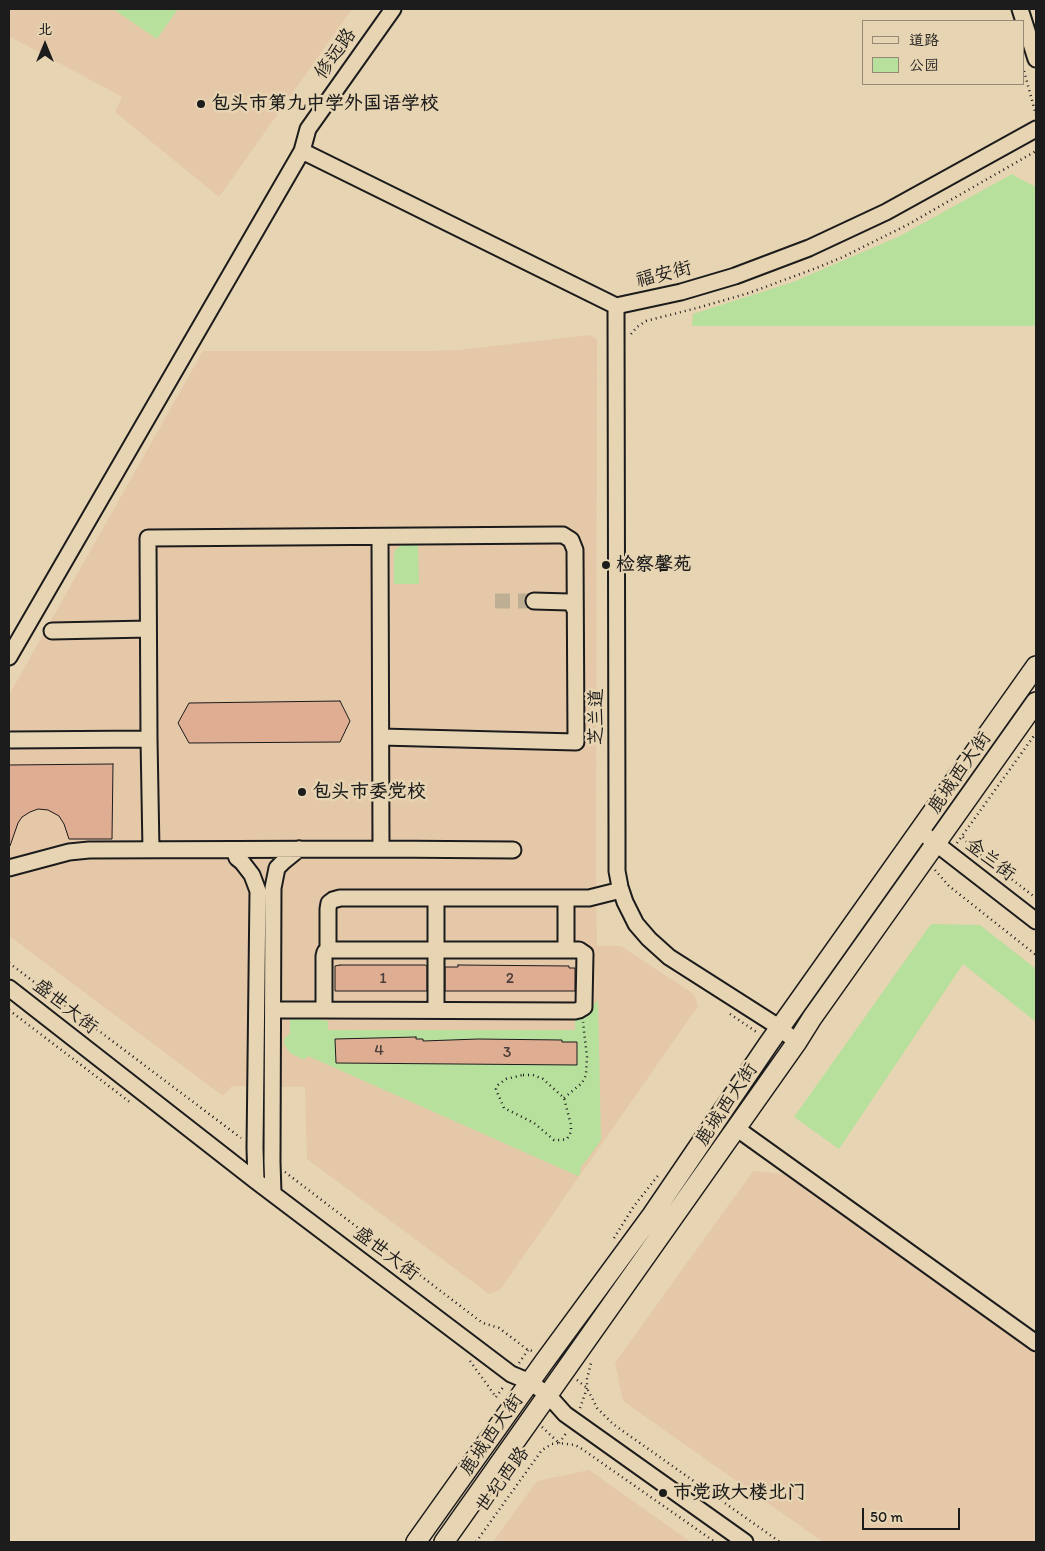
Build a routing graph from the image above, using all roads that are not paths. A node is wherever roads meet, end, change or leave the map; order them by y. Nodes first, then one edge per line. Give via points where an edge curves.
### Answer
1 (393, 9) edge
2 (1025, 25) edge
3 (1036, 59) edge
4 (1036, 129) edge
5 (302, 151) junction
6 (616, 306) junction
7 (380, 536) junction
8 (534, 601) tunnel mouth
9 (575, 610) junction
10 (52, 630) dead end
11 (148, 630) junction
12 (9, 657) edge
13 (1036, 666) edge
14 (1036, 702) edge
15 (380, 737) junction
16 (149, 739) junction
17 (9, 740) edge
18 (920, 831) junction
19 (936, 844) junction
20 (381, 848) junction
21 (299, 849) junction
22 (151, 850) junction
23 (234, 850) junction
24 (513, 850) dead end
25 (9, 868) edge
26 (621, 890) junction
27 (436, 898) junction
28 (566, 898) junction
29 (1036, 921) edge
30 (328, 950) junction
31 (436, 950) junction
32 (566, 950) junction
33 (9, 988) edge
34 (273, 1010) junction
35 (324, 1010) junction
36 (436, 1010) junction
37 (777, 1032) junction
38 (797, 1042) junction
39 (736, 1128) junction
40 (256, 1180) junction
41 (273, 1193) junction
42 (1036, 1343) edge
43 (530, 1382) junction
44 (548, 1395) junction
45 (416, 1542) edge
46 (444, 1542) edge
47 (745, 1542) edge

1 - 5 street, 修远路 via 308,129
2 - 3 street
4 - 6 street, 福安街 via 886,212 809,248 726,279
5 - 6 street, 福安街
5 - 12 street, 修远路
6 - 26 street, 芝兰道 via 617,833
7 - 9 street via 568,537 575,550
7 - 11 street via 148,538
7 - 15 street
8 - 9 street via 569,602
9 - 15 street via 576,742
10 - 11 street
11 - 16 street
13 - 18 main road, 鹿城西大街
14 - 19 main road, 鹿城西大街
15 - 20 street
16 - 17 street
16 - 22 street
18 - 19 street, 金兰街
18 - 37 main road, 鹿城西大街
19 - 29 street, 金兰街
19 - 38 main road, 鹿城西大街
20 - 21 street
20 - 24 street
21 - 23 street
21 - 34 street via 277,868 273,888
22 - 23 street
22 - 25 street via 69,852
23 - 40 street via 258,891
26 - 28 street via 589,898
26 - 37 street, 芝兰道 via 636,924 649,939 669,957
27 - 28 street
27 - 30 street via 333,900 328,909
27 - 31 street
28 - 32 street
30 - 31 street
30 - 35 street via 324,956
31 - 32 street
31 - 36 street
32 - 36 street via 580,950 585,954 582,1009
33 - 40 street, 盛世大街
34 - 35 street
34 - 41 street
35 - 36 street
37 - 38 street, 芝兰道
37 - 43 main road, 鹿城西大街 via 652,1216
38 - 39 main road, 鹿城西大街
39 - 42 street
39 - 44 main road, 鹿城西大街
40 - 41 street, 盛世大街
41 - 43 street, 盛世大街 via 512,1374
43 - 44 street, 盛世大街
43 - 45 main road, 鹿城西大街
44 - 46 main road, 鹿城西大街
44 - 47 street, 盛世大街 via 565,1414

